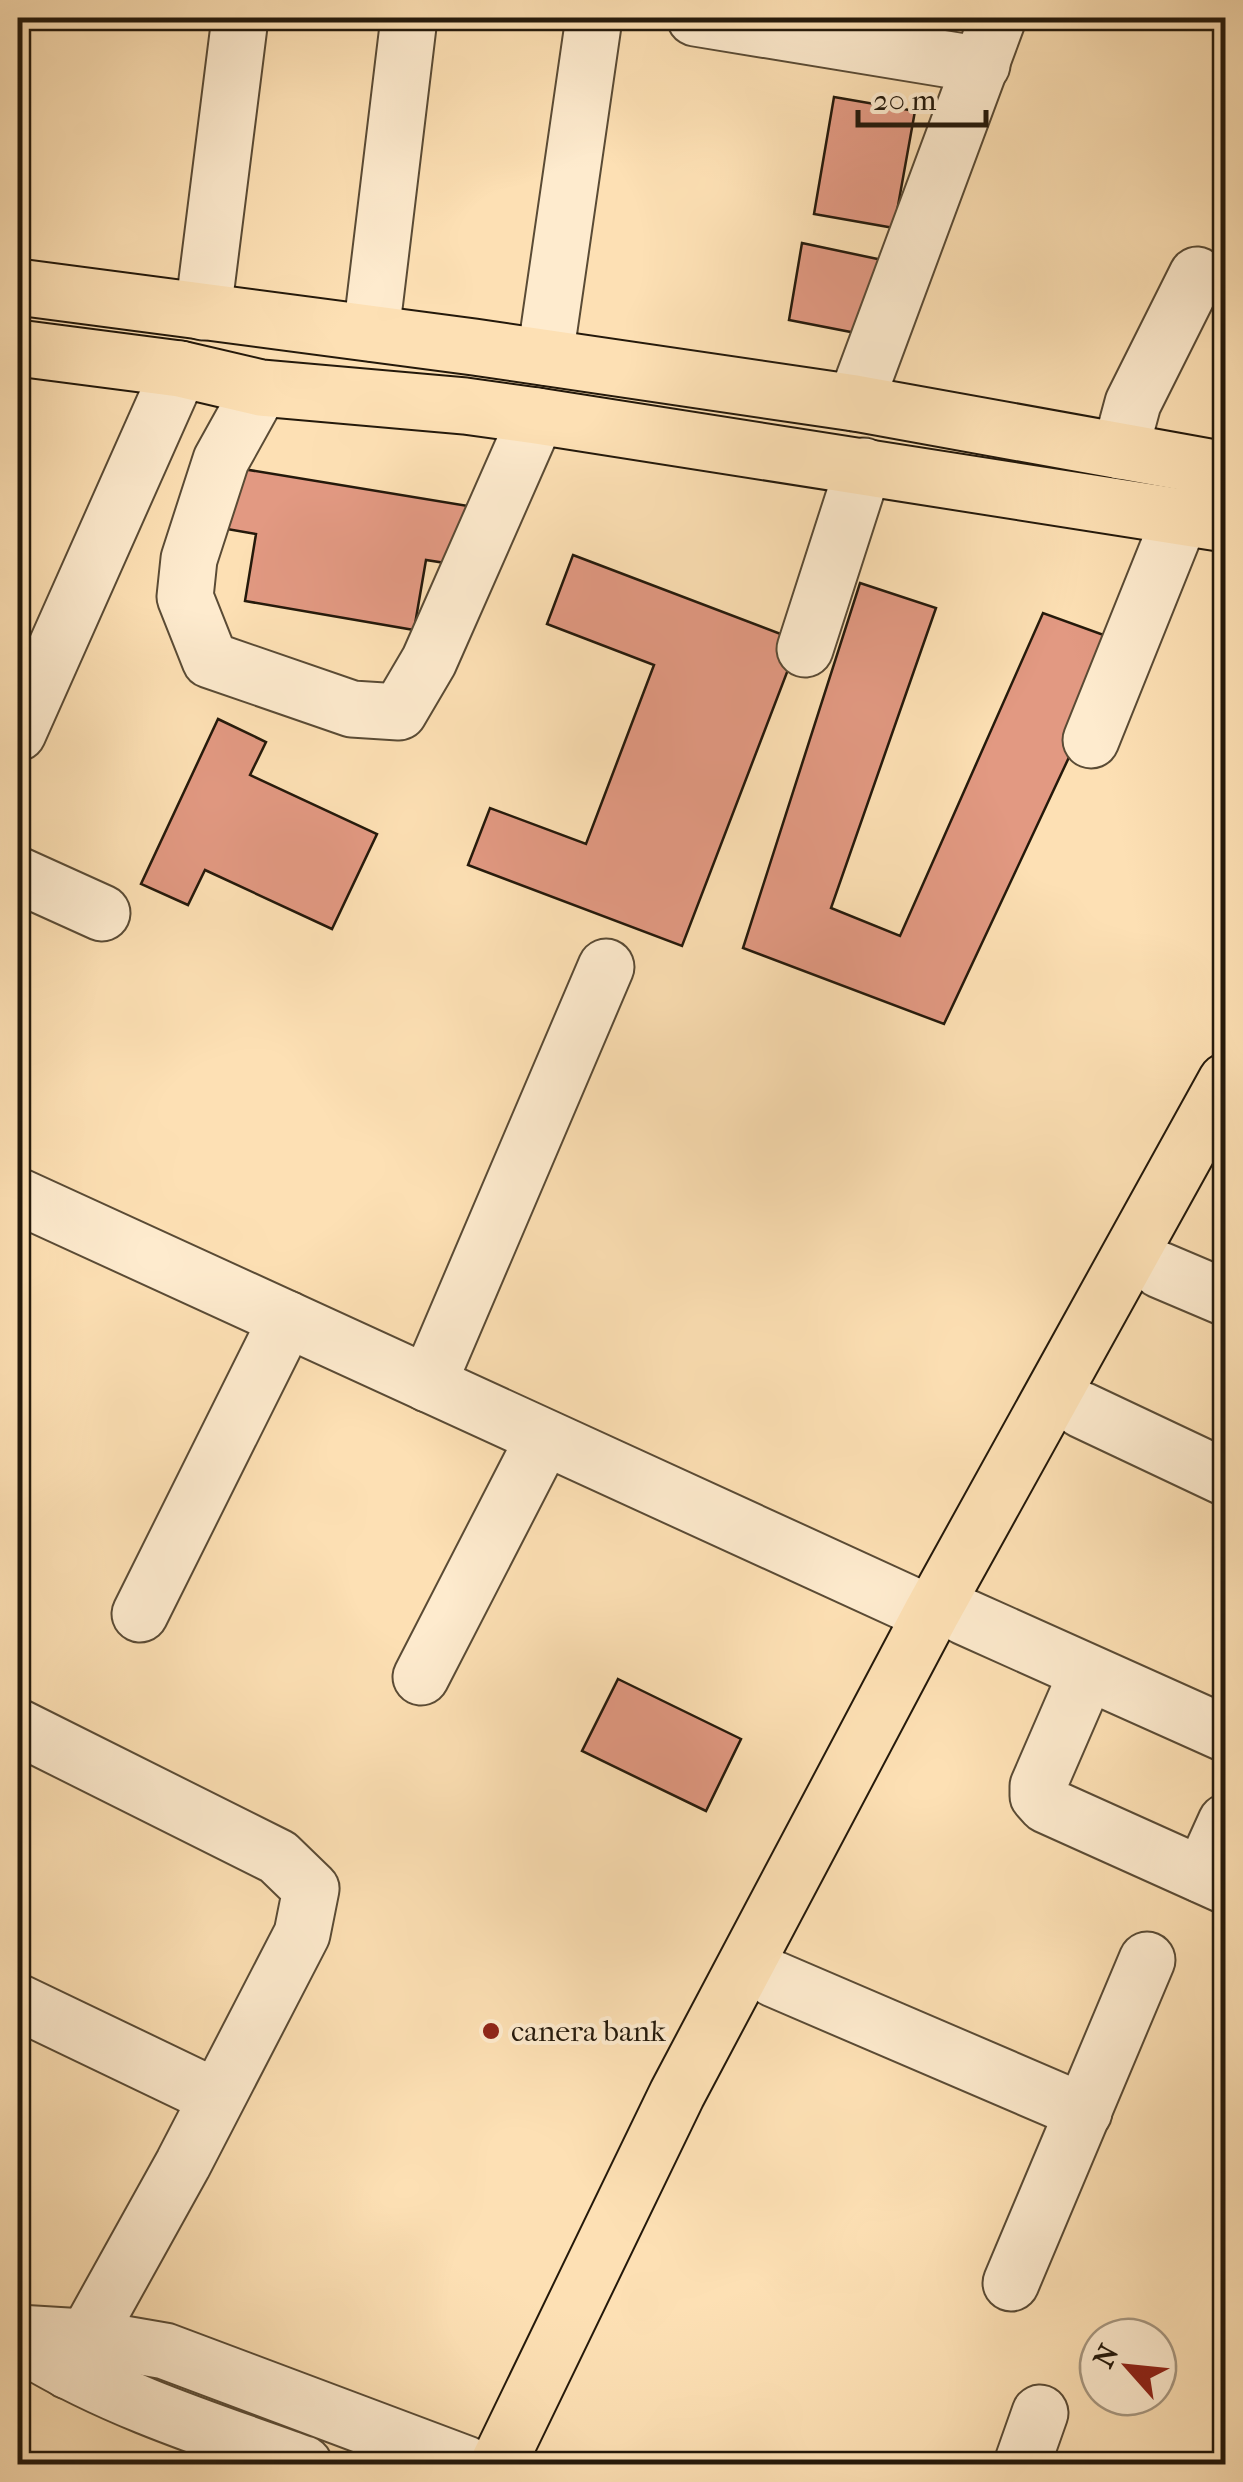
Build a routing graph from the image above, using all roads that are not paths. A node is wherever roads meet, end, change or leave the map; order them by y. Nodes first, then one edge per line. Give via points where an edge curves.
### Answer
1 (240, 18) edge
2 (409, 18) edge
3 (594, 18) edge
4 (695, 18) edge
5 (990, 41) edge
6 (1197, 275) dead end
7 (18, 287) edge
8 (203, 312) junction
9 (371, 333) junction
10 (18, 348) edge
11 (545, 357) junction
12 (180, 369) junction
13 (261, 388) junction
14 (855, 402) junction
15 (537, 416) junction
16 (1120, 451) junction
17 (864, 466) junction
18 (1226, 470) edge
19 (1203, 520) edge
20 (805, 648) dead end
21 (18, 733) edge
22 (1090, 740) dead end
23 (18, 875) edge
24 (102, 913) dead end
25 (606, 968) dead end
26 (1226, 1081) edge
27 (1226, 1154) edge
28 (18, 1196) edge
29 (1160, 1270) junction
30 (1226, 1298) edge
31 (286, 1320) junction
32 (428, 1384) junction
33 (1082, 1410) junction
34 (544, 1438) junction
35 (1226, 1478) edge
36 (140, 1614) dead end
37 (948, 1615) junction
38 (1087, 1673) junction
39 (422, 1677) dead end
40 (18, 1726) edge
41 (1226, 1734) edge
42 (1226, 1822) edge
43 (1214, 1880) edge
44 (1147, 1960) dead end
45 (774, 1978) junction
46 (18, 2002) edge
47 (216, 2097) junction
48 (1084, 2112) junction
49 (1012, 2283) dead end
50 (18, 2333) edge
51 (18, 2341) edge
52 (76, 2354) junction
53 (1040, 2413) dead end
54 (304, 2464) edge
55 (466, 2464) edge
56 (498, 2464) edge
57 (538, 2464) edge
58 (1022, 2464) edge

1 - 8 street
2 - 9 street
3 - 11 street
4 - 5 street
5 - 14 street
6 - 16 street via 1133,403
7 - 8 main road
8 - 9 main road
9 - 11 main road
10 - 12 main road
11 - 14 main road
12 - 13 main road
12 - 21 street
13 - 15 main road
13 - 15 street via 221,460 189,559 186,597 210,660 352,709 399,712 429,661
14 - 16 main road
15 - 17 main road
16 - 18 main road
17 - 19 main road
17 - 20 street
19 - 22 street
23 - 24 street
25 - 32 street
26 - 37 main road
27 - 29 main road
28 - 31 street
29 - 30 street
29 - 33 main road
31 - 32 street
31 - 36 street
32 - 34 street
33 - 35 street
33 - 37 main road
34 - 37 street
34 - 39 street
37 - 38 street
37 - 45 main road
37 - 56 main road via 676,2094
38 - 41 street
38 - 43 street via 1038,1796
40 - 47 street via 278,1857 311,1889 302,1934
42 - 43 street
44 - 48 street
45 - 48 street
45 - 57 main road
46 - 47 street
47 - 52 street
48 - 49 street
50 - 52 street
51 - 52 street
52 - 54 street via 142,2406
52 - 55 street via 165,2351
53 - 58 street

